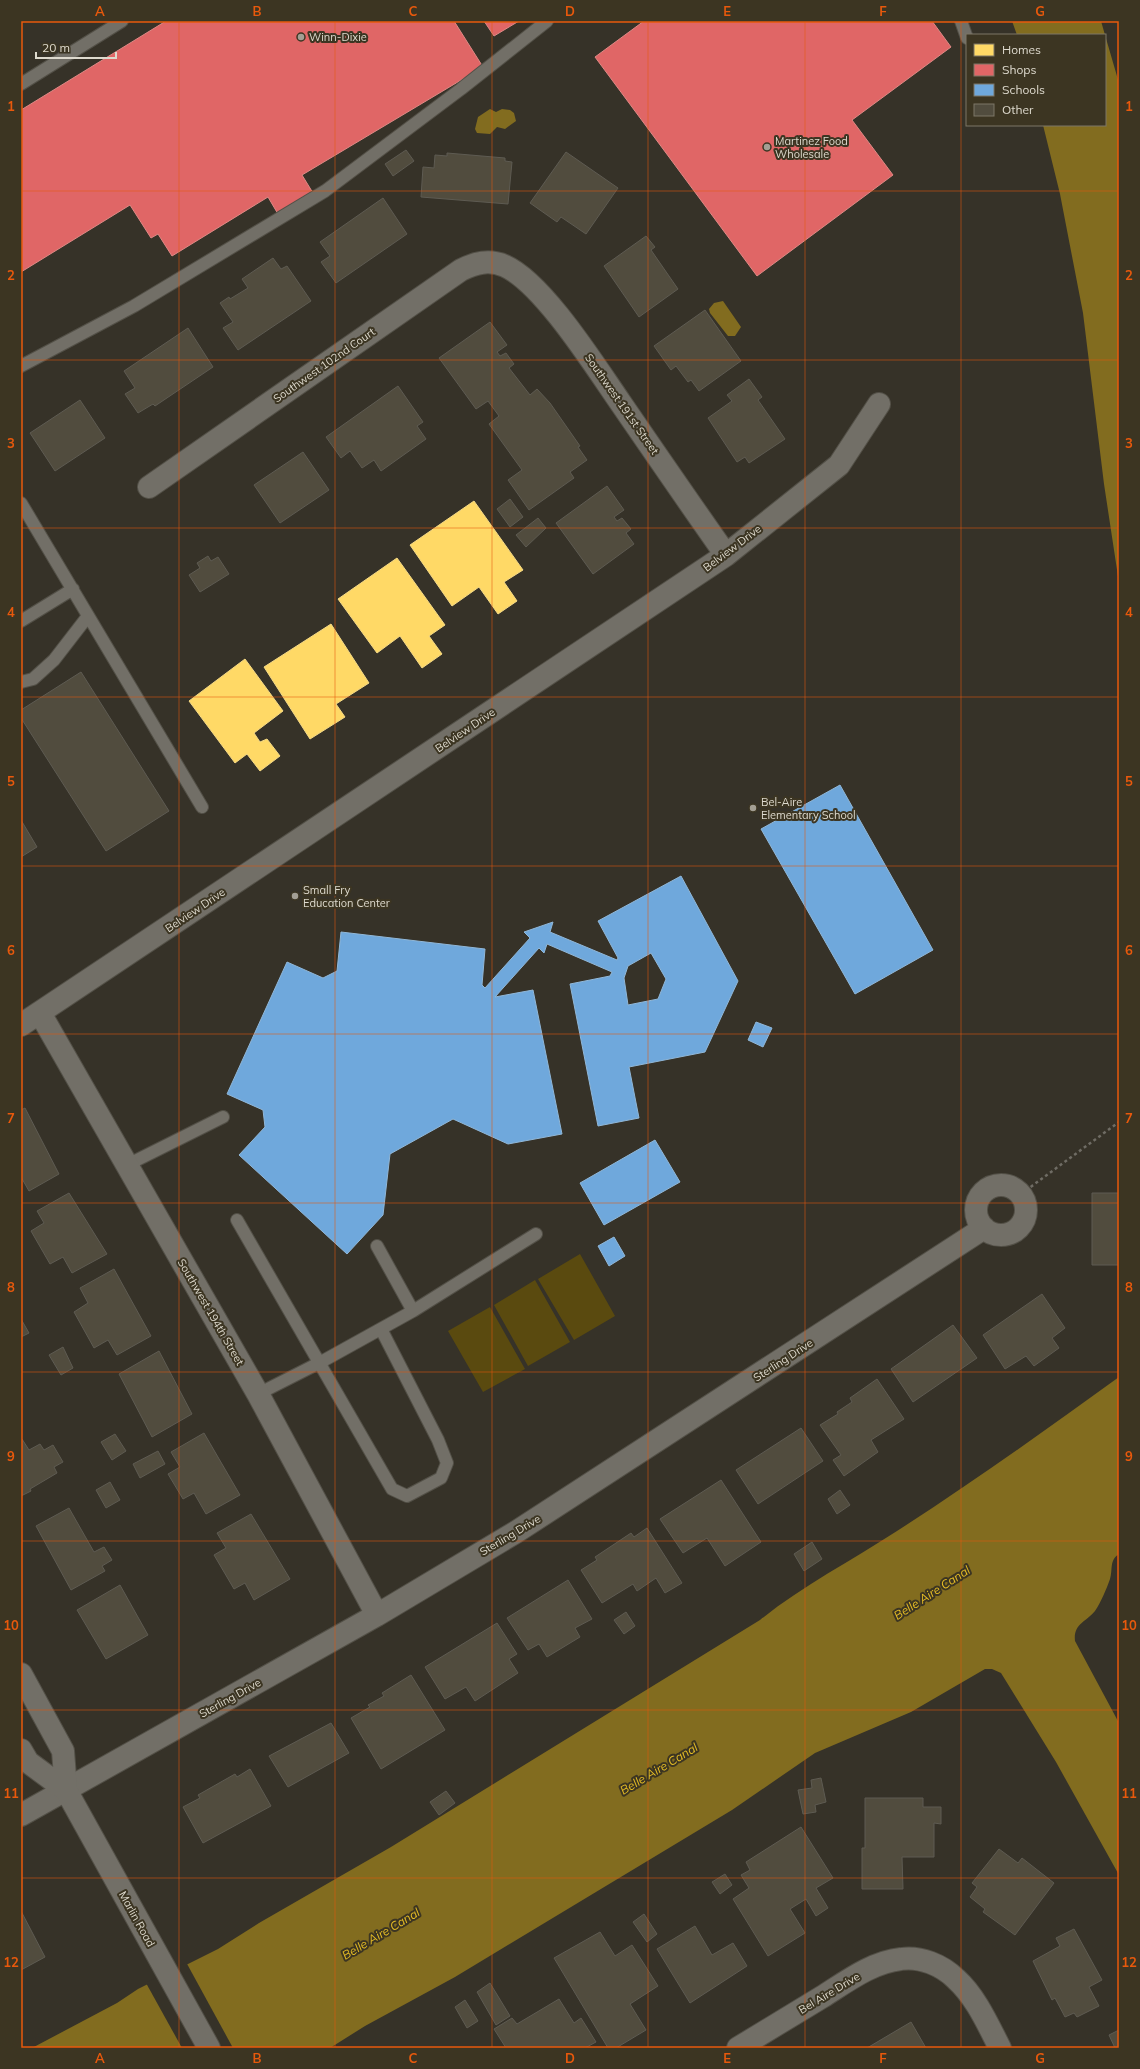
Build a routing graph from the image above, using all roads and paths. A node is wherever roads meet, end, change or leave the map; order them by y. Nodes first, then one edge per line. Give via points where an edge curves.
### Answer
1 (121, 21) edge
2 (547, 21) edge
3 (961, 21) edge
4 (966, 35) edge
5 (21, 84) edge
6 (504, 266) joint
7 (21, 366) edge
8 (879, 404) dead end
9 (149, 487) dead end
10 (21, 503) edge
11 (726, 555) junction
12 (73, 589) junction
13 (88, 616) junction
14 (21, 622) edge
15 (21, 682) edge
16 (202, 807) dead end
17 (40, 1014) junction
18 (21, 1025) edge
19 (223, 1117) dead end
20 (1119, 1122) edge
21 (127, 1165) junction
22 (1021, 1194) junction
23 (237, 1220) dead end
24 (984, 1228) junction
25 (536, 1234) dead end
26 (376, 1246) dead end
27 (413, 1311) junction
28 (380, 1329) junction
29 (321, 1362) junction
30 (258, 1394) junction
31 (377, 1615) junction
32 (21, 1674) edge
33 (21, 1750) edge
34 (66, 1790) junction
35 (21, 1815) edge
36 (209, 2048) edge
37 (738, 2048) edge
38 (1000, 2048) edge

1 - 5 lane
2 - 7 lane via 324,191 134,306
3 - 4 lane
6 - 9 street, Southwest 102nd Court via 481,262 461,270
6 - 11 street, Southwest 191st Street via 514,271 538,292 578,342
8 - 11 street, Belview Drive via 839,465
10 - 12 lane
11 - 17 street, Belview Drive
12 - 13 lane
12 - 14 lane
13 - 15 lane via 54,660 33,680
13 - 16 lane
17 - 18 street, Belview Drive
17 - 21 street, Southwest 194th Street
19 - 21 lane
20 - 22 path
21 - 30 street, Southwest 194th Street
22 - 24 street via 1026,1210 1021,1226 1015,1231 999,1235
22 - 24 street via 1007,1185 995,1186 984,1191 976,1206 976,1214
23 - 29 lane
24 - 31 street, Sterling Drive via 570,1498
25 - 27 lane
26 - 27 lane
27 - 28 lane
28 - 29 lane
28 - 29 lane via 438,1440 447,1463 441,1478 407,1496 392,1489
29 - 30 lane
30 - 31 street, Southwest 194th Street
31 - 34 street, Sterling Drive
32 - 34 street, Marlin Road via 63,1751
33 - 34 street, Marlin Road via 28,1762
34 - 35 street, Sterling Drive
34 - 36 street, Marlin Road
37 - 38 street, Bel Aire Drive via 874,1967 908,1958 926,1961 946,1971 962,1984

